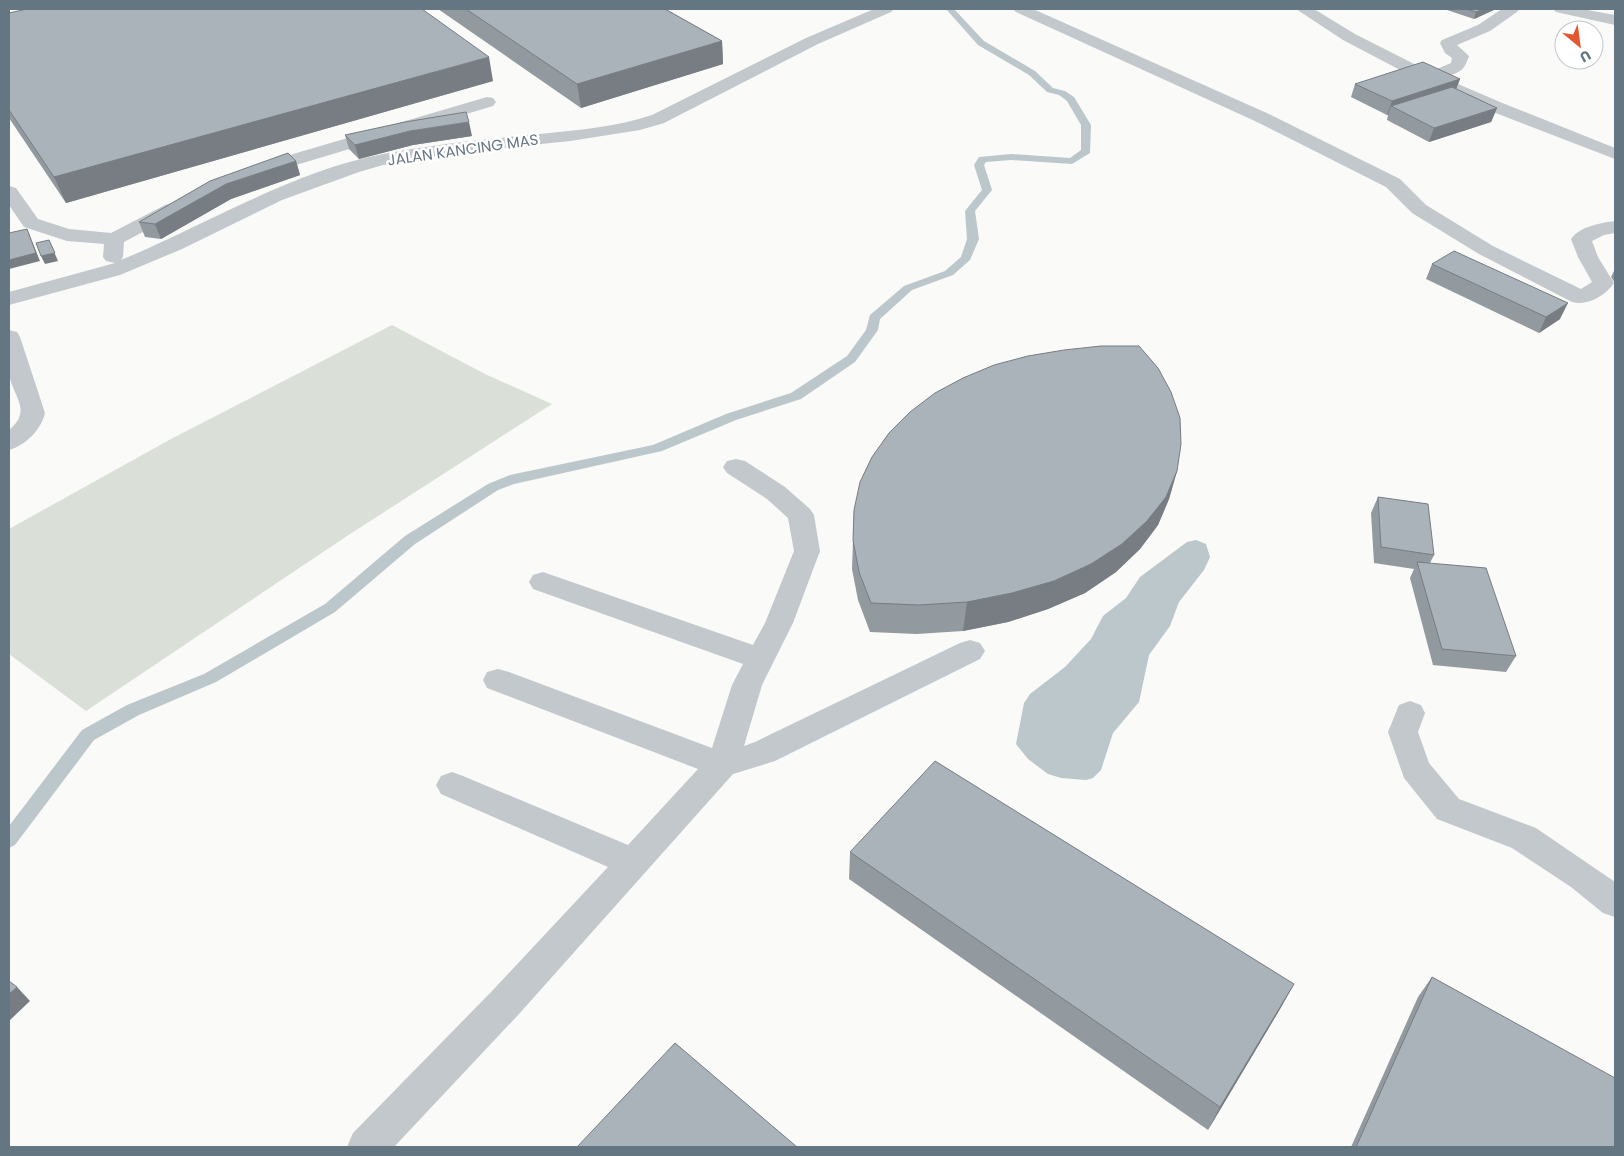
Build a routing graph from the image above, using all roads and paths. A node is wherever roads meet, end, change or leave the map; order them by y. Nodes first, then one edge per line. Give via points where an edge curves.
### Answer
1 (886, 9) edge
2 (1022, 9) edge
3 (1304, 9) edge
4 (1512, 9) edge
5 (1561, 9) edge
6 (1615, 20) edge
7 (1429, 78) junction
8 (487, 102) dead end
9 (1615, 154) edge
10 (242, 176) edge
11 (9, 192) edge
12 (191, 198) edge
13 (1615, 227) edge
14 (114, 239) junction
15 (113, 271) junction
16 (9, 299) edge
17 (9, 337) edge
18 (9, 442) edge
19 (736, 467) dead end
20 (543, 582) dead end
21 (970, 651) dead end
22 (760, 659) junction
23 (498, 680) dead end
24 (1410, 713) dead end
25 (722, 765) junction
26 (452, 785) dead end
27 (632, 862) junction
28 (1615, 902) edge
29 (367, 1147) edge

1 - 15 street, JALAN KANCING MAS via 812,41 658,118 614,130 457,148 352,168 275,196
2 - 13 street via 1254,114 1393,183 1419,209 1486,250 1580,297 1595,292 1603,283 1581,239 1598,230
3 - 7 street via 1349,37
4 - 7 street via 1484,28 1448,43 1451,50 1460,56 1458,66
5 - 6 street
7 - 9 street
8 - 10 street
11 - 14 street via 31,222 67,235
12 - 14 street
14 - 15 street
15 - 16 street, JALAN KANCING MAS
17 - 18 street via 35,408 31,423
19 - 22 street via 776,493 801,515 807,551 780,624
20 - 22 street
21 - 25 street via 764,752
22 - 25 street via 746,685
23 - 25 street
24 - 28 street via 1403,732 1415,769 1448,809 1524,838
25 - 27 street
26 - 27 street
27 - 29 street via 506,1002

